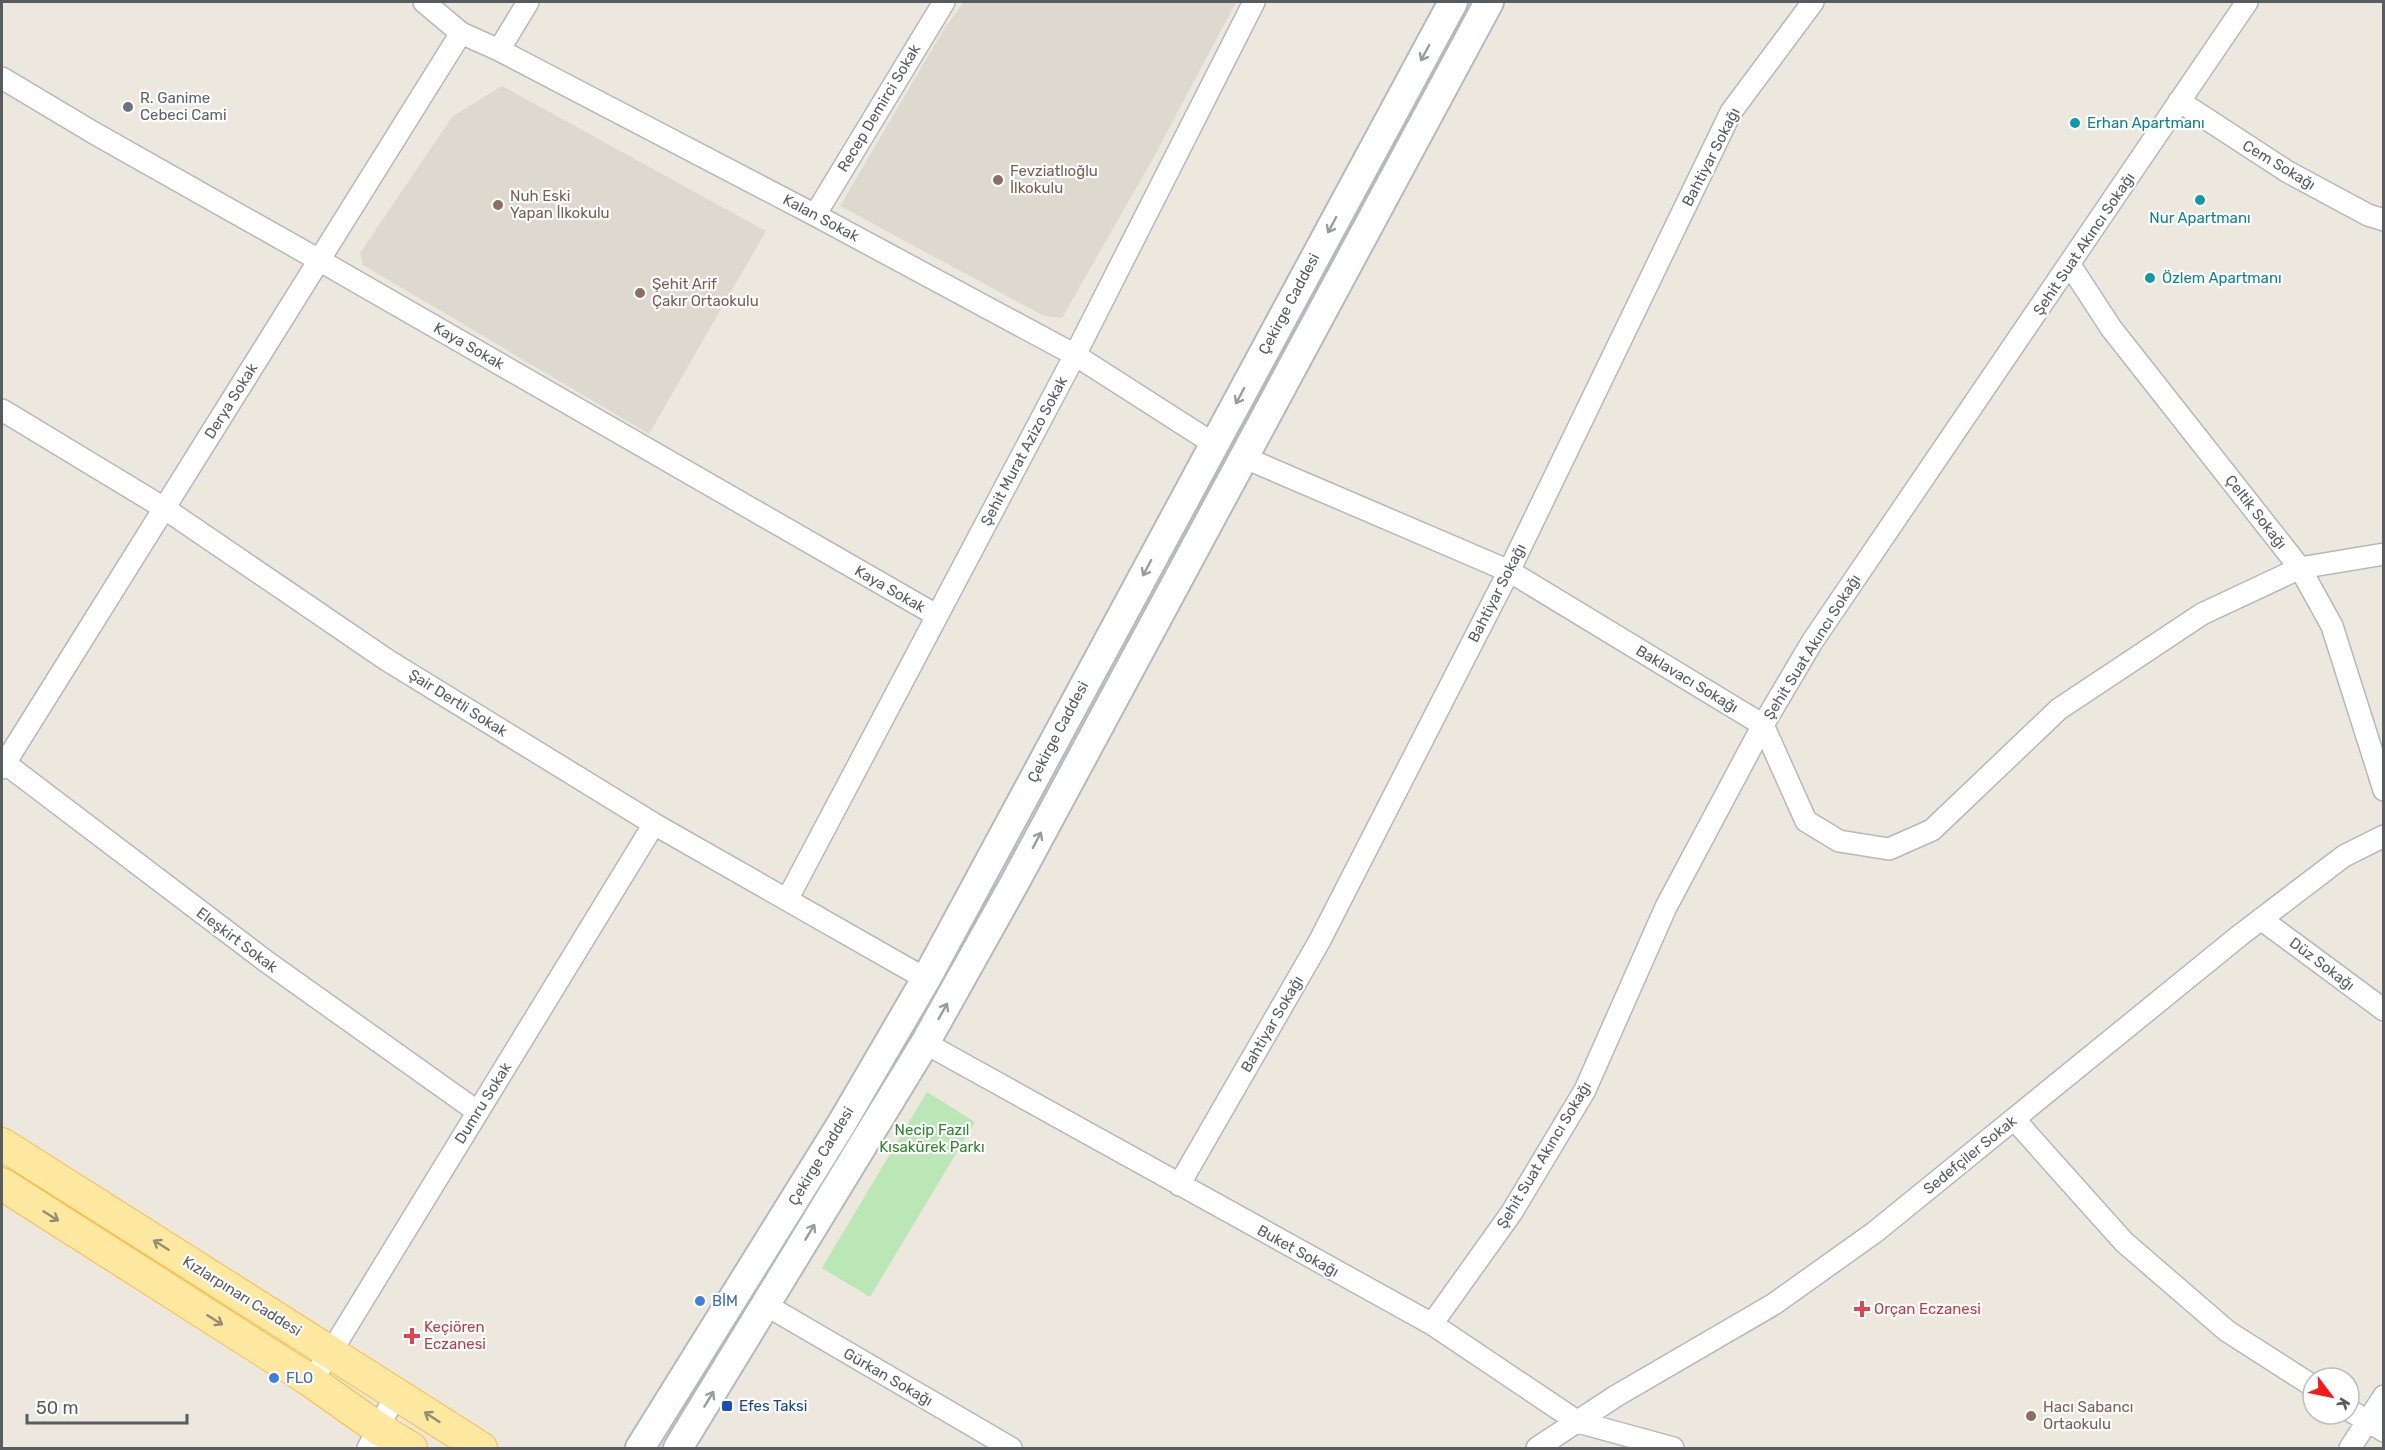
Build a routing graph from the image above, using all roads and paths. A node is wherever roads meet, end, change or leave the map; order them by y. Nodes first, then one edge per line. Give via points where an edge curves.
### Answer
1 (424, 2) edge
2 (528, 2) edge
3 (944, 2) edge
4 (1254, 2) edge
5 (1453, 2) edge
6 (1488, 2) edge
7 (1813, 2) edge
8 (2247, 2) edge
9 (461, 33) junction
10 (499, 50) junction
11 (2, 78) edge
12 (2179, 101) junction
13 (815, 215) junction
14 (2384, 220) edge
15 (319, 260) junction
16 (2070, 265) junction
17 (1075, 355) junction
18 (2, 410) edge
19 (1214, 444) junction
20 (1243, 457) junction
21 (164, 508) junction
22 (2384, 554) edge
23 (2300, 568) junction
24 (1509, 571) junction
25 (936, 615) junction
26 (1763, 725) junction
27 (2, 764) edge
28 (2384, 790) edge
29 (654, 824) junction
30 (2384, 836) edge
31 (788, 898) junction
32 (2261, 919) junction
33 (926, 979) junction
34 (2384, 1010) edge
35 (925, 1044) junction
36 (478, 1112) junction
37 (2014, 1119) junction
38 (2, 1144) edge
39 (2, 1184) edge
40 (1179, 1185) junction
41 (766, 1305) junction
42 (1432, 1324) junction
43 (331, 1352) junction
44 (2301, 1378) edge
45 (311, 1381) junction
46 (396, 1394) junction
47 (2384, 1396) edge
48 (2361, 1417) edge
49 (1578, 1422) junction
50 (2375, 1426) edge
51 (373, 1439) edge
52 (411, 1449) edge
53 (482, 1449) edge
54 (640, 1449) edge
55 (678, 1449) edge
56 (1011, 1449) edge
57 (1537, 1449) edge
58 (1673, 1449) edge
59 (2350, 1449) edge

1 - 9 street, Kalan Sokak
2 - 10 street
3 - 13 street, Recep Demirci Sokak
4 - 17 street, Şehit Murat Azizo Sokak
5 -> 19 main road, Çekirge Caddesi
6 - 20 main road, Çekirge Caddesi
7 - 24 street, Bahtiyar Sokağı via 1731,112
8 - 12 street, Şehit Suat Akıncı Sokağı
9 - 10 street, Kalan Sokak
9 - 15 street, Derya Sokak
10 - 13 street, Kalan Sokak
11 - 15 street, Kaya Sokak
12 - 14 street, Cem Sokağı via 2288,172
12 - 16 street, Şehit Suat Akıncı Sokağı
13 - 17 street, Kalan Sokak
15 - 21 street, Derya Sokak
15 - 25 street, Kaya Sokak
16 - 23 street, Çeltik Sokağı via 2111,328
16 - 26 street, Şehit Suat Akıncı Sokağı via 1812,642
17 - 19 street, Kalan Sokak
17 - 25 street, Şehit Murat Azizo Sokak
18 - 21 street, Şair Dertli Sokak
19 -> 33 main road, Çekirge Caddesi
20 - 24 street, Baklavacı Sokağı
35 -> 20 main road, Çekirge Caddesi
21 - 27 street, Derya Sokak
21 - 29 street, Şair Dertli Sokak via 387,660
22 - 23 street
23 - 26 street via 2202,614 2059,709 1932,830 1889,849 1839,841 1806,821
23 - 28 street, Çeltik Sokağı via 2332,626
24 - 26 street, Baklavacı Sokağı
24 - 40 street, Bahtiyar Sokağı via 1319,942
25 - 31 street, Şehit Murat Azizo Sokak
26 - 42 street, Şehit Suat Akıncı Sokağı via 1666,907 1585,1090 1512,1212
27 - 36 street, Eleşkirt Sokak via 267,962
29 - 31 street, Şair Dertli Sokak
29 - 36 street, Dumru Sokak
30 - 32 street, Sedefçiler Sokak via 2344,856
31 - 33 street, Şair Dertli Sokak
32 - 34 street, Düz Sokağı
32 - 37 street, Sedefçiler Sokak
33 - 54 main road, Çekirge Caddesi via 842,1123
35 - 40 street, Buket Sokağı
41 -> 35 main road, Çekirge Caddesi
36 - 43 street, Dumru Sokak
37 - 44 street via 2124,1242 2227,1330
37 - 49 street, Sedefçiler Sokak via 1875,1232 1774,1304
43 -> 38 main road, Kızlarpınarı Caddesi
39 -> 45 main road
40 - 42 street, Buket Sokağı
55 -> 41 main road, Çekirge Caddesi
41 - 56 street, Gürkan Sokağı
42 - 49 street, Buket Sokağı
43 - 45 street, Dumru Sokak
43 - 46 main road, Kızlarpınarı Caddesi
45 - 51 main road
46 - 51 street
53 -> 46 main road, Kızlarpınarı Caddesi
47 - 50 street
48 - 50 street
49 - 57 street, Sedefçiler Sokak
49 - 58 street, Buket Sokağı
50 - 59 street
51 - 52 main road

